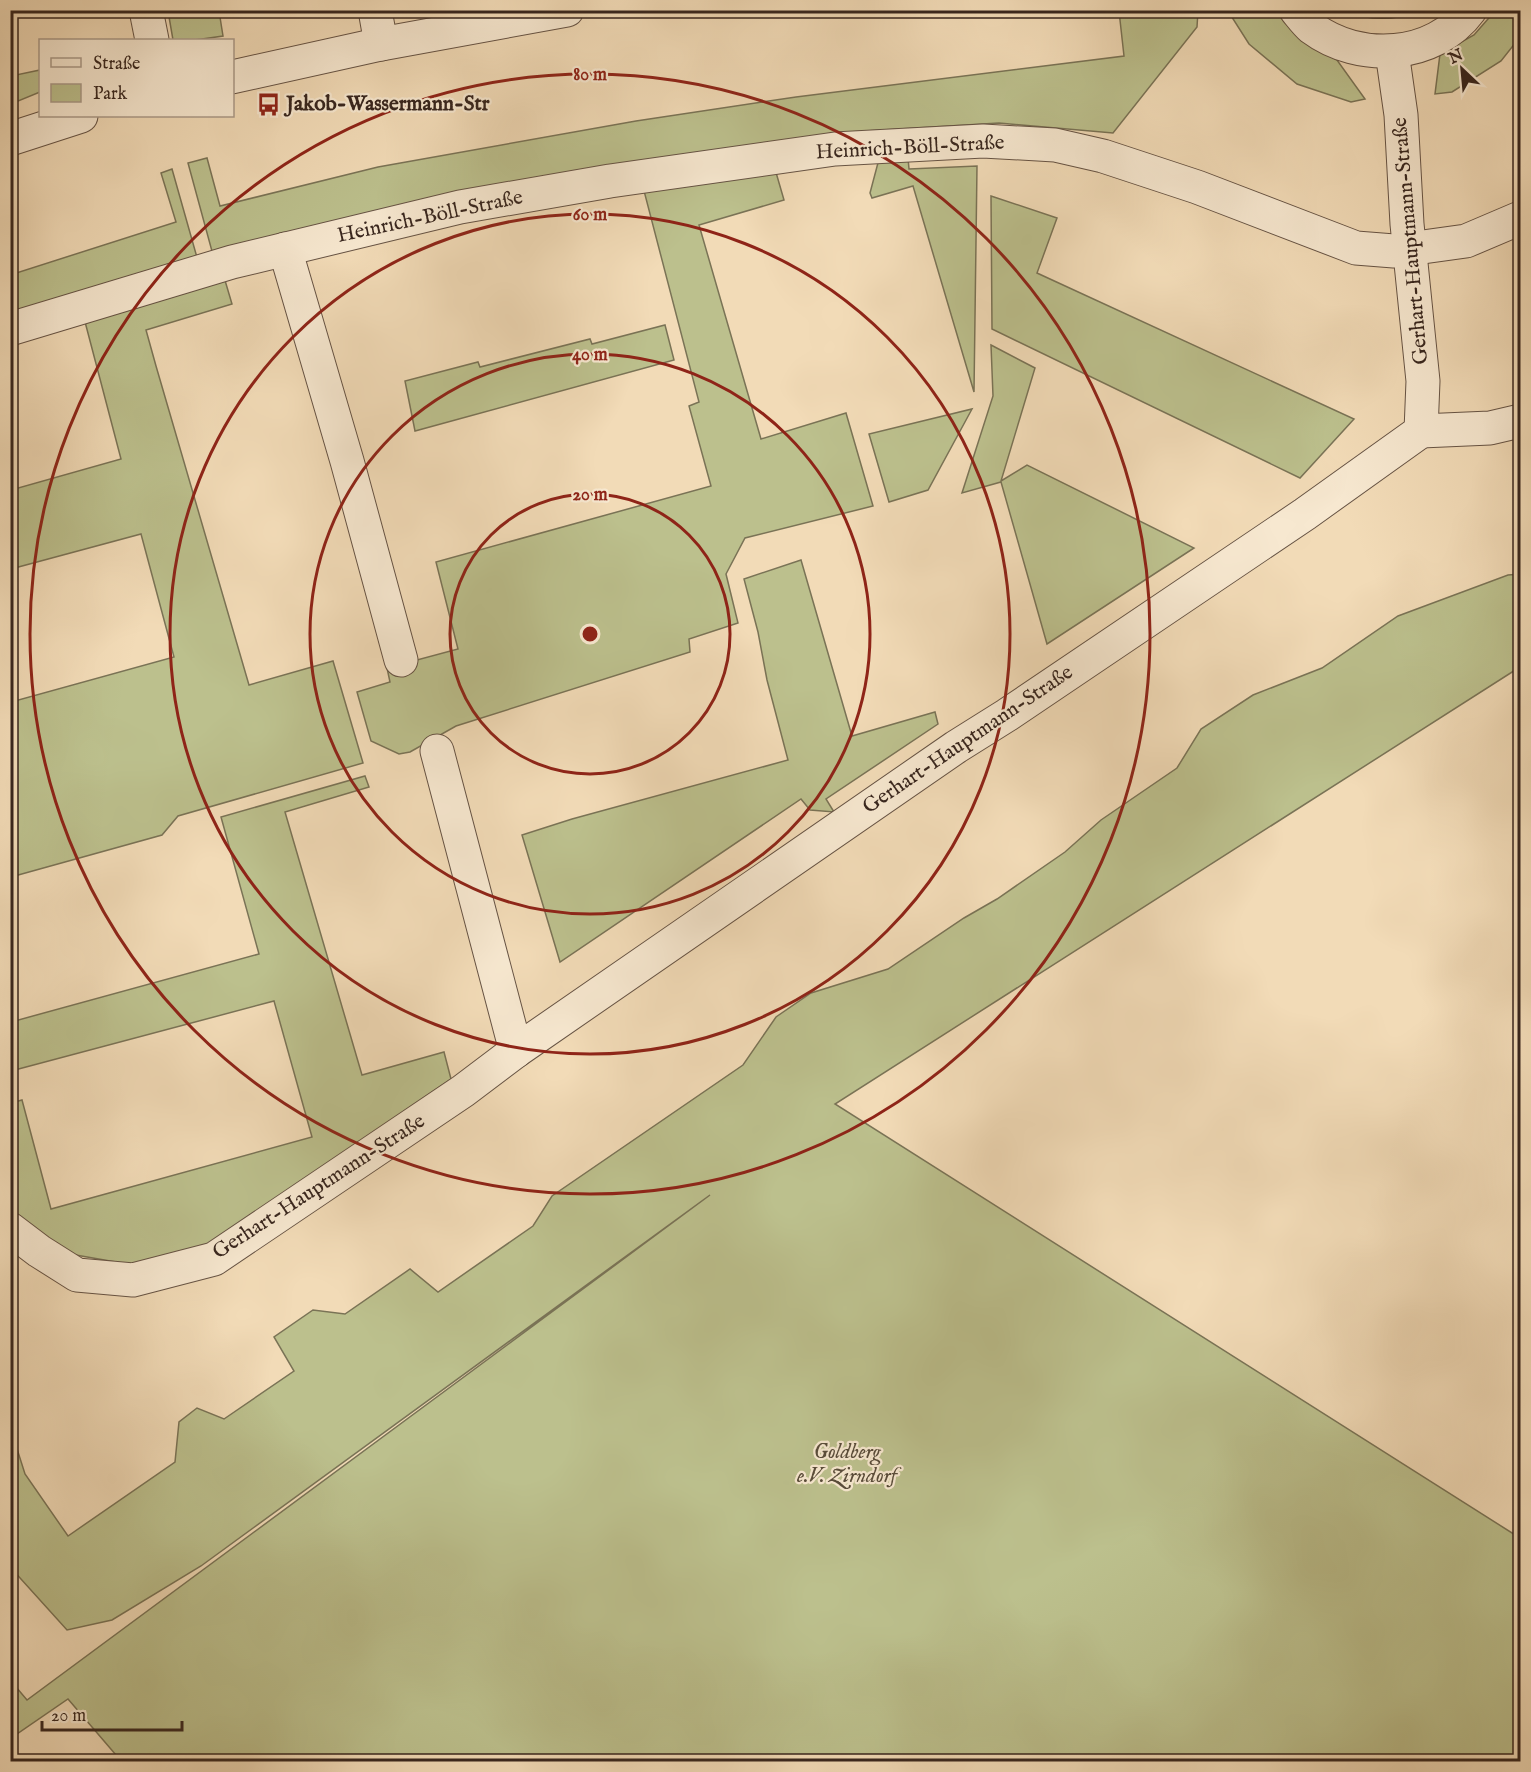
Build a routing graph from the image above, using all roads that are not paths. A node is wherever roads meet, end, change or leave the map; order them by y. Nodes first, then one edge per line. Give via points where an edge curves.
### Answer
1 (146, 10) edge
2 (375, 10) edge
3 (567, 10) edge
4 (1296, 10) edge
5 (1470, 10) edge
6 (152, 39) edge
7 (381, 44) junction
8 (1392, 52) junction
9 (234, 77) edge
10 (78, 117) edge
11 (10, 139) edge
12 (1521, 218) edge
13 (285, 249) junction
14 (1411, 250) junction
15 (10, 329) edge
16 (1521, 421) edge
17 (1421, 431) junction
18 (401, 660) dead end
19 (437, 751) dead end
20 (516, 1050) junction
21 (10, 1229) edge

1 - 6 street
2 - 7 street
3 - 7 street
4 - 8 street via 1311,27 1347,46
5 - 8 street via 1462,22 1427,44
7 - 9 street
8 - 14 street, Gerhart-Hauptmann-Straße
10 - 11 street
12 - 14 street, Heinrich-Böll-Straße via 1466,241
13 - 14 street, Heinrich-Böll-Straße via 460,207 610,181 835,149 983,141 1055,145 1103,156 1356,248
13 - 15 street, Heinrich-Böll-Straße
13 - 18 street
14 - 17 street, Gerhart-Hauptmann-Straße via 1423,381
16 - 17 street via 1490,428
17 - 20 street, Gerhart-Hauptmann-Straße via 1305,514 956,747
19 - 20 street
20 - 21 street, Gerhart-Hauptmann-Straße via 463,1091 214,1259 133,1280 77,1275

